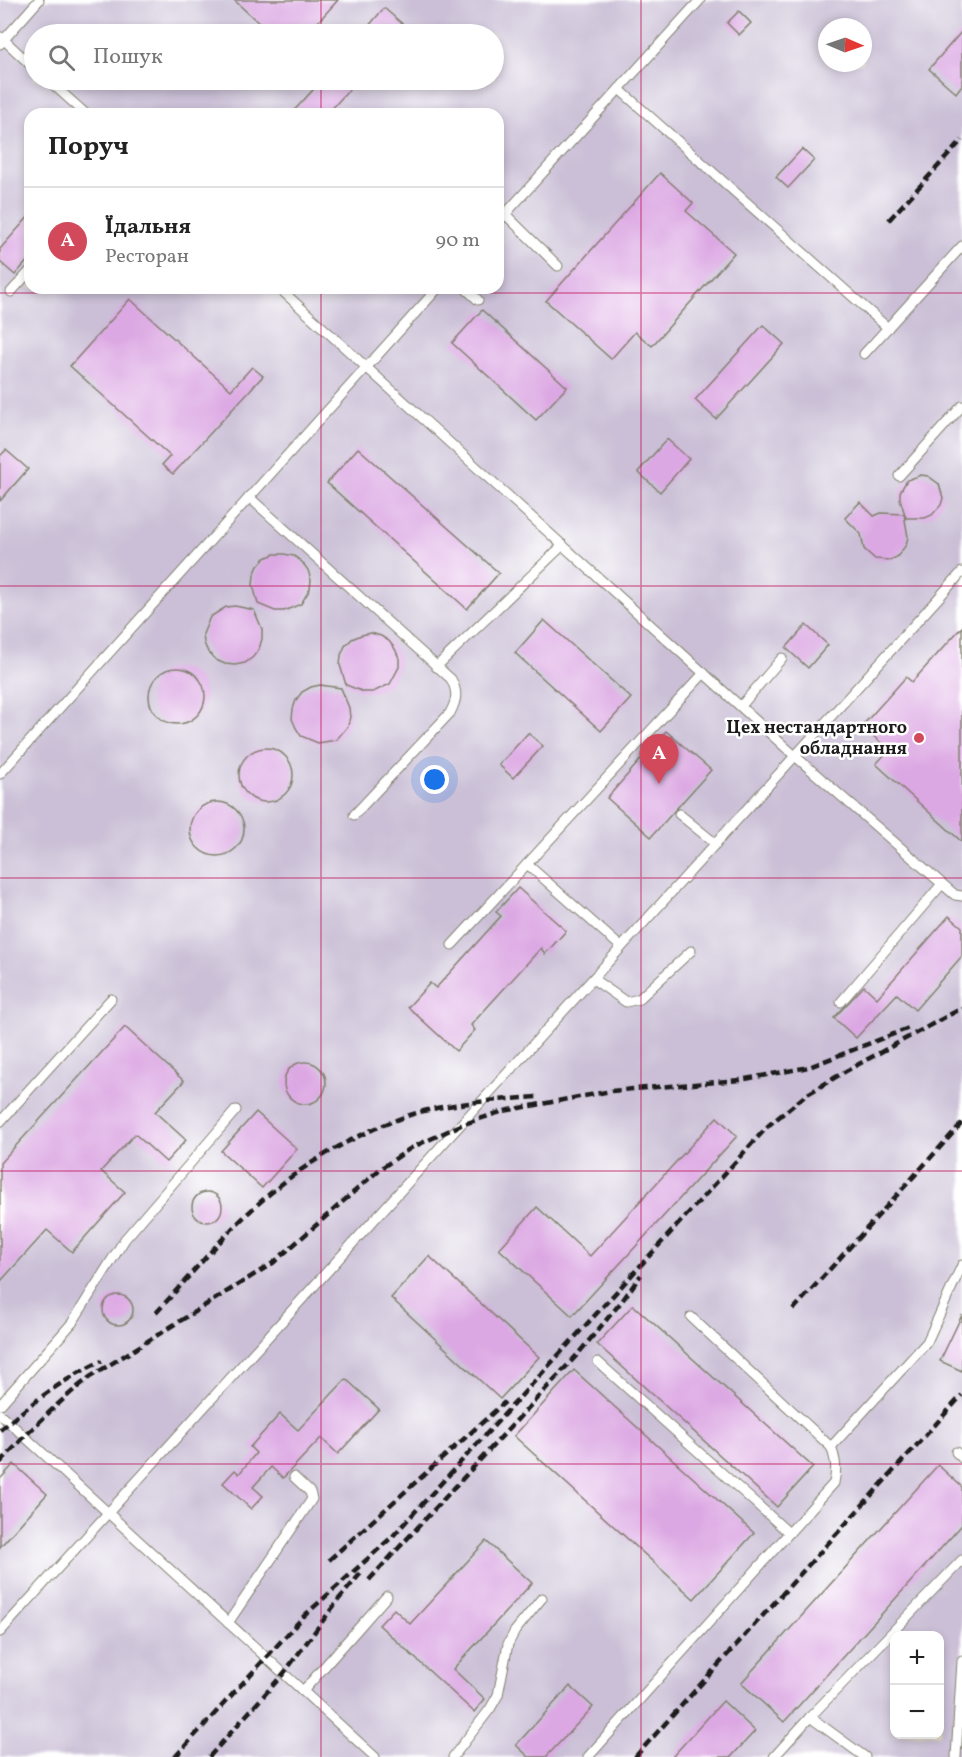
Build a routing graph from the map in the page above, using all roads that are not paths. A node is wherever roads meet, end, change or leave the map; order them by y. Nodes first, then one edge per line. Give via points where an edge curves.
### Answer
1 (39, 0) edge
2 (700, 0) edge
3 (1, 40) edge
4 (24, 60) edge
5 (619, 88) junction
6 (59, 90) edge
7 (79, 108) edge
8 (505, 214) joint
9 (962, 246) edge
10 (558, 266) dead end
11 (24, 278) edge
12 (11, 292) dead end
13 (286, 294) edge
14 (433, 294) edge
15 (472, 294) edge
16 (478, 300) dead end
17 (888, 328) junction
18 (864, 354) dead end
19 (366, 367) junction
20 (962, 406) edge
21 (898, 476) dead end
22 (249, 497) junction
23 (563, 545) junction
24 (962, 572) edge
25 (782, 658) dead end
26 (436, 667) junction
27 (704, 672) junction
28 (741, 706) junction
29 (795, 756) junction
30 (0, 774) edge
31 (679, 814) dead end
32 (354, 815) dead end
33 (716, 844) junction
34 (527, 864) junction
35 (942, 884) junction
36 (962, 896) edge
37 (452, 945) dead end
38 (621, 947) junction
39 (691, 951) dead end
40 (593, 979) junction
41 (111, 999) dead end
42 (841, 1002) dead end
43 (236, 1110) dead end
44 (0, 1122) edge
45 (962, 1265) edge
46 (691, 1317) dead end
47 (598, 1362) dead end
48 (0, 1405) edge
49 (0, 1414) edge
50 (831, 1448) junction
51 (294, 1477) dead end
52 (108, 1513) junction
53 (789, 1533) junction
54 (962, 1560) edge
55 (387, 1596) dead end
56 (542, 1598) dead end
57 (228, 1623) junction
58 (0, 1632) edge
59 (962, 1661) edge
60 (303, 1691) junction
61 (810, 1717) junction
62 (375, 1757) edge
63 (453, 1757) edge
64 (588, 1757) edge
65 (774, 1757) edge
66 (865, 1757) edge
67 (956, 1757) edge

1 - 3 lane
2 - 5 lane
3 - 4 lane
5 - 8 lane
5 - 17 lane
6 - 7 lane
8 - 10 lane
9 - 17 lane
11 - 12 lane
13 - 19 lane
14 - 19 lane
15 - 16 lane
17 - 18 lane
19 - 22 lane
19 - 23 lane
20 - 21 lane
22 - 26 lane
22 - 30 lane
23 - 26 lane
23 - 27 lane
24 - 29 lane
25 - 28 lane
26 - 32 lane via 457,690 450,713
27 - 28 lane
27 - 34 lane
28 - 29 lane
29 - 33 lane
29 - 35 lane
31 - 33 lane
33 - 38 lane
34 - 37 lane
34 - 38 lane
35 - 36 lane
35 - 42 lane
38 - 40 lane
39 - 40 lane via 639,999 626,1002
40 - 52 lane
41 - 44 lane
43 - 48 lane via 125,1239 72,1323
45 - 50 lane via 927,1342
46 - 50 lane
47 - 53 lane
49 - 52 lane
50 - 53 lane via 836,1459 834,1483
51 - 57 lane via 312,1499
52 - 57 lane
52 - 58 lane
53 - 64 lane
54 - 61 lane
55 - 60 lane
56 - 63 lane via 508,1644 498,1695
57 - 60 lane
59 - 67 lane
60 - 62 lane
61 - 65 lane
61 - 66 lane

